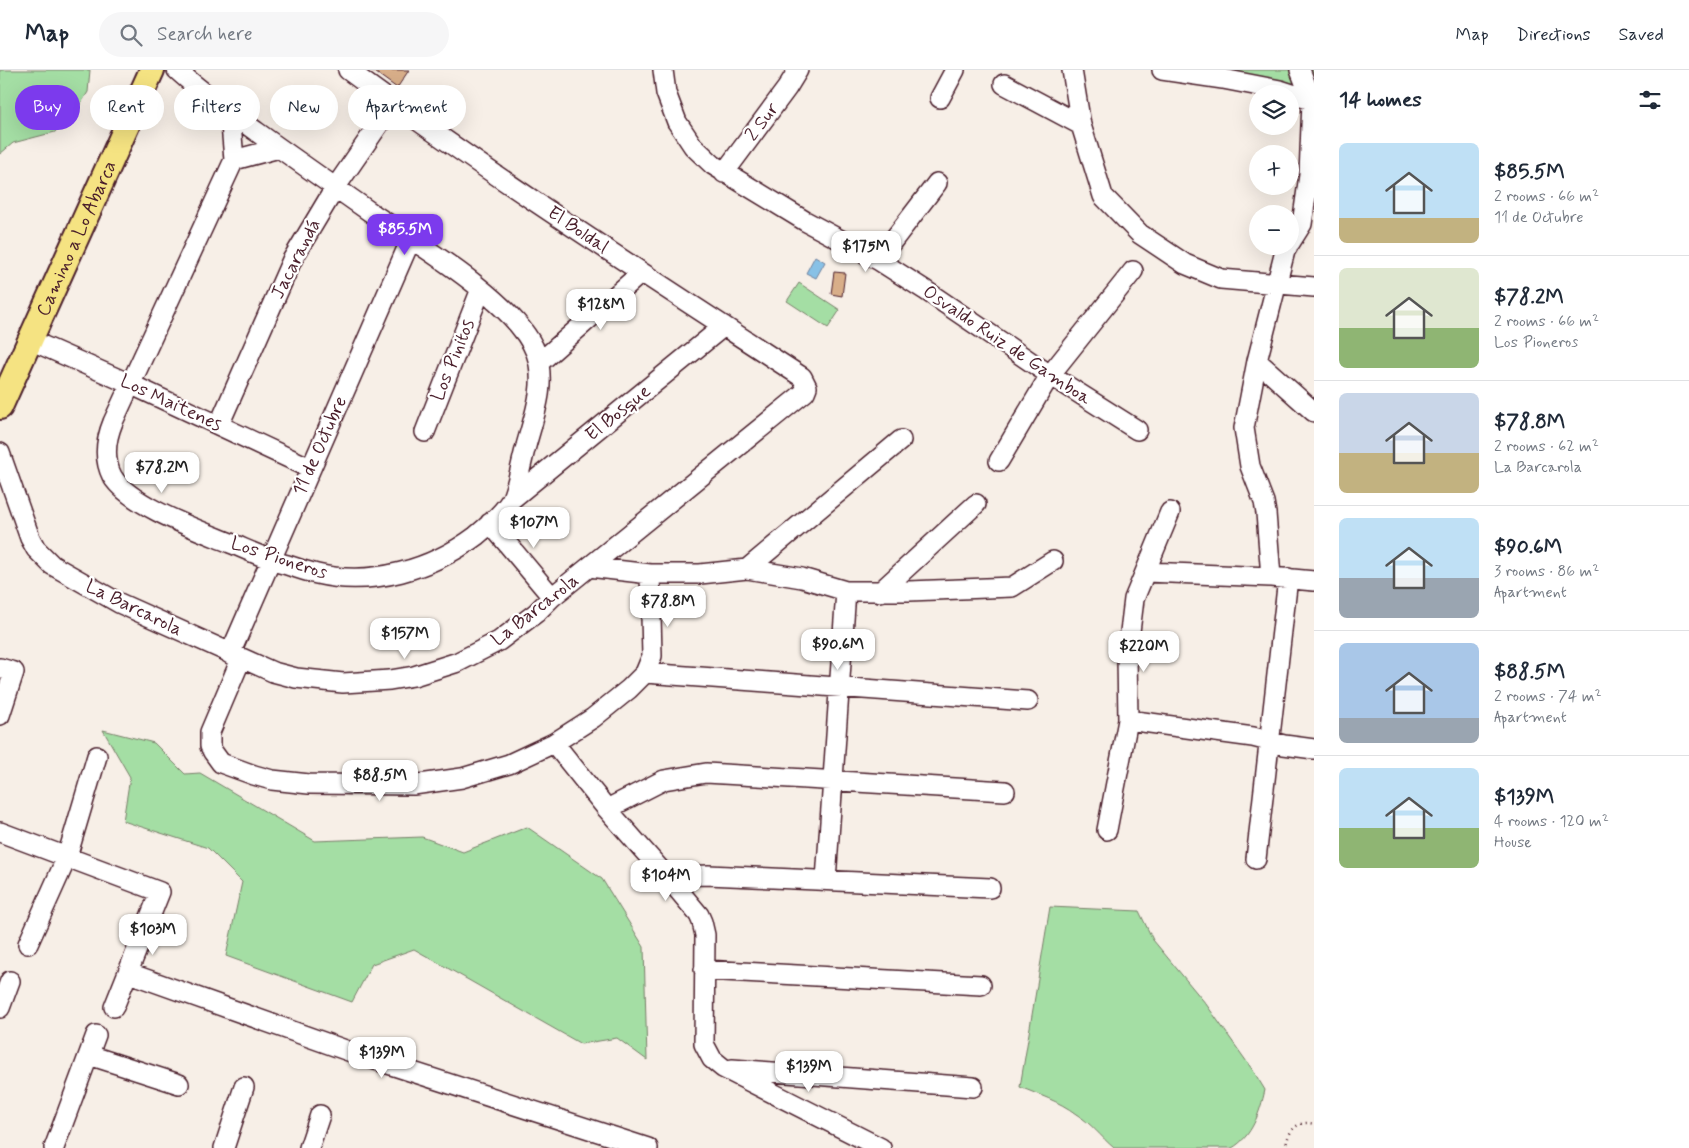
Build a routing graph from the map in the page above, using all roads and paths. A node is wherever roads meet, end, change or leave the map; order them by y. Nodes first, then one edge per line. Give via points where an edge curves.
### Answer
1 (152, 70) edge
2 (177, 70) edge
3 (348, 70) edge
4 (663, 70) edge
5 (798, 70) edge
6 (956, 70) edge
7 (1072, 70) edge
8 (1162, 70) edge
9 (1300, 70) edge
10 (1223, 74) edge
11 (1004, 84) dead end
12 (193, 85) edge
13 (368, 85) edge
14 (940, 98) dead end
15 (1313, 101) edge
16 (1081, 125) junction
17 (232, 130) edge
18 (254, 130) edge
19 (375, 130) edge
20 (431, 130) edge
21 (279, 148) junction
22 (234, 160) junction
23 (724, 173) junction
24 (937, 183) dead end
25 (335, 188) junction
26 (1299, 229) edge
27 (411, 239) junction
28 (1284, 255) edge
29 (878, 260) junction
30 (1133, 271) dead end
31 (641, 274) junction
32 (1278, 284) junction
33 (1314, 287) edge
34 (482, 289) junction
35 (724, 326) junction
36 (30, 340) junction
37 (1257, 361) junction
38 (538, 362) junction
39 (1050, 375) junction
40 (130, 384) junction
41 (807, 387) joint
42 (0, 407) edge
43 (1314, 412) edge
44 (219, 425) junction
45 (1137, 430) dead end
46 (424, 432) dead end
47 (901, 440) dead end
48 (0, 453) edge
49 (999, 460) dead end
50 (310, 468) junction
51 (512, 499) junction
52 (976, 504) dead end
53 (1170, 512) dead end
54 (490, 523) junction
55 (271, 560) junction
56 (1053, 561) dead end
57 (589, 567) junction
58 (747, 569) junction
59 (1146, 572) junction
60 (650, 574) junction
61 (1279, 577) junction
62 (1314, 580) edge
63 (846, 591) junction
64 (880, 592) junction
65 (552, 597) junction
66 (235, 656) junction
67 (0, 668) edge
68 (645, 673) junction
69 (839, 688) junction
70 (1028, 701) dead end
71 (0, 715) edge
72 (1128, 720) junction
73 (1268, 742) junction
74 (554, 743) junction
75 (1314, 749) edge
76 (97, 756) dead end
77 (833, 780) junction
78 (1005, 791) dead end
79 (607, 809) junction
80 (1107, 830) dead end
81 (0, 832) edge
82 (67, 857) junction
83 (1256, 860) dead end
84 (826, 880) junction
85 (674, 885) junction
86 (990, 888) dead end
87 (28, 944) dead end
88 (704, 970) junction
89 (129, 973) junction
90 (10, 980) dead end
91 (981, 985) dead end
92 (114, 1007) dead end
93 (0, 1008) edge
94 (96, 1034) dead end
95 (89, 1055) junction
96 (723, 1068) junction
97 (179, 1084) dead end
98 (244, 1087) dead end
99 (973, 1087) dead end
100 (320, 1115) dead end
101 (1314, 1124) edge
102 (58, 1147) edge
103 (224, 1148) edge
104 (309, 1148) edge
105 (648, 1148) edge
106 (881, 1148) edge
107 (1286, 1148) edge

1 - 36 main road, Camino a Lo Abarca
2 - 12 street, Los Pioneros
3 - 13 street, El Boldal
4 - 23 street, Osvaldo Ruiz de Gamboa via 670,108 681,129 702,156
5 - 23 street, 2 Sur
6 - 14 street
7 - 16 street
8 - 10 street
9 - 15 street
10 - 15 street
11 - 16 street
15 - 26 street via 1309,175
16 - 32 street via 1103,196 1140,234 1185,264 1221,279
17 - 22 street, Los Pioneros
18 - 21 street, Los Pioneros
19 - 25 street, Jacarandá
20 - 31 street, El Boldal
21 - 22 street
21 - 25 street, Los Pioneros
22 - 40 street, Los Pioneros
23 - 29 street, Osvaldo Ruiz de Gamboa via 805,222
24 - 29 street
25 - 27 street, Los Pioneros
25 - 44 street, Jacarandá via 292,260
27 - 34 street, Los Pioneros
27 - 50 street, 11 de Octubre
28 - 32 street
29 - 39 street, Osvaldo Ruiz de Gamboa
30 - 39 street
31 - 35 street, El Boldal
31 - 38 street
32 - 33 street
32 - 37 street
34 - 38 street, Los Pioneros via 526,334
34 - 46 street, Los Pinitos
35 - 41 street, El Boldal via 802,378
35 - 51 street, El Bosque
36 - 40 street, Los Maitenes
36 - 42 main road, Camino a Lo Abarca
37 - 43 street
37 - 61 street via 1244,428 1250,466 1264,502
38 - 51 street, Los Pioneros via 539,397
39 - 45 street, Osvaldo Ruiz de Gamboa
39 - 49 street
40 - 44 street, Los Maitenes
40 - 55 street, Los Pioneros via 106,447 114,478 127,492 157,510
41 - 57 street, La Barcarola via 805,392
44 - 50 street, Los Maitenes
47 - 58 street
48 - 66 street, La Barcarola via 30,538 52,565 119,603
50 - 55 street, 11 de Octubre
51 - 54 street, Los Pioneros
52 - 64 street
53 - 59 street
54 - 55 street, Los Pioneros via 468,542 438,559 387,575 335,577
54 - 65 street
55 - 66 street, 11 de Octubre
56 - 64 street via 1012,587
57 - 60 street
57 - 65 street, La Barcarola
58 - 60 street via 700,574
58 - 63 street via 802,578
59 - 61 street
59 - 72 street via 1134,599 1127,656
60 - 68 street via 652,656
61 - 62 street
61 - 73 street
63 - 64 street
63 - 69 street
65 - 66 street, La Barcarola via 499,641 458,662 414,676 367,682 320,681 273,672
66 - 74 street, 11 de Octubre via 210,739 221,764 254,775 309,784 413,785 486,772
67 - 71 street via 14,672
68 - 69 street
68 - 74 street, 11 de Octubre via 593,718
69 - 70 street
69 - 77 street
72 - 73 street via 1253,737
72 - 80 street
73 - 75 street
73 - 83 street
74 - 79 street
76 - 82 street
77 - 78 street
77 - 79 street via 706,773 664,780
77 - 84 street
79 - 85 street
81 - 82 street
82 - 87 street
82 - 89 street via 160,892
84 - 85 street via 697,875
84 - 86 street
85 - 88 street via 702,922
88 - 91 street
88 - 96 street via 704,1044 712,1059
89 - 92 street
89 - 105 street via 354,1053
90 - 93 street
94 - 95 street
95 - 97 street
95 - 102 street
96 - 99 street
96 - 106 street
98 - 103 street
100 - 104 street
101 - 107 path via 1302,1122 1296,1126

